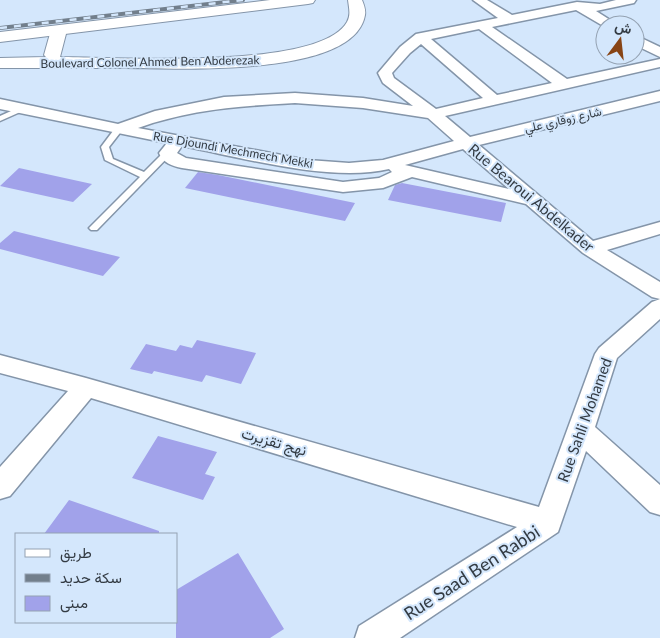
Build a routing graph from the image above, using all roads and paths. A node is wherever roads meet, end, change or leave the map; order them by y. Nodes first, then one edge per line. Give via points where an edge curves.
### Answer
1 (308, 0) edge
2 (355, 0) edge
3 (479, 0) edge
4 (630, 0) edge
5 (572, 3) edge
6 (340, 16) dead end
7 (595, 16) edge
8 (509, 19) junction
9 (481, 25) junction
10 (59, 30) junction
11 (0, 37) edge
12 (421, 37) junction
13 (645, 44) edge
14 (660, 53) edge
15 (0, 54) edge
16 (53, 55) junction
17 (0, 63) edge
18 (660, 63) edge
19 (565, 85) junction
20 (660, 96) edge
21 (494, 100) junction
22 (0, 104) edge
23 (23, 109) junction
24 (433, 114) junction
25 (0, 120) edge
26 (119, 129) junction
27 (465, 143) junction
28 (173, 146) junction
29 (384, 165) junction
30 (410, 171) junction
31 (146, 176) junction
32 (532, 200) junction
33 (94, 228) dead end
34 (660, 228) edge
35 (590, 249) junction
36 (660, 292) edge
37 (660, 307) edge
38 (0, 364) edge
39 (86, 387) junction
40 (581, 430) junction
41 (0, 486) edge
42 (660, 502) edge
43 (548, 523) junction
44 (371, 638) edge

1 - 10 main road
2 - 17 main road, Boulevard Colonel Ahmed Ben Abderezak via 357,16 344,34 321,47 276,59 226,63
3 - 8 street
4 - 5 street via 600,8
5 - 7 street
5 - 8 street
6 - 16 main road, Boulevard Colonel Ahmed Ben Abderezak via 336,24 314,40 277,50 217,54
8 - 9 street
9 - 12 street
9 - 19 street
10 - 11 main road
10 - 16 main road
12 - 21 street
12 - 24 street, Rue Bearoui Abdelkader via 385,73 388,80
13 - 14 street
15 - 16 main road, Boulevard Colonel Ahmed Ben Abderezak
18 - 19 street
19 - 21 street
20 - 27 street, شارع زوقاري علي
21 - 24 street
22 - 23 street, Rue Djoundi Mechmech Mekki
23 - 25 lane
23 - 26 street, Rue Djoundi Mechmech Mekki
24 - 26 street via 362,103 295,98 224,102 160,114
24 - 27 street, Rue Bearoui Abdelkader
26 - 28 street, Rue Djoundi Mechmech Mekki
26 - 31 lane via 105,147 109,160
27 - 29 street, Rue Djoundi Mechmech Mekki
27 - 32 street, Rue Bearoui Abdelkader
28 - 29 street, Rue Djoundi Mechmech Mekki via 308,165 349,168
28 - 30 street via 170,158 182,163 343,187 383,183
28 - 31 lane
29 - 30 street
30 - 32 street
31 - 33 lane
32 - 35 street, Rue Bearoui Abdelkader
34 - 35 street
35 - 36 street, Rue Bearoui Abdelkader
37 - 40 street, Rue Sahli Mohamed via 607,354
38 - 39 street, نهج تقزيرت
39 - 41 street
39 - 43 street, نهج تقزيرت
40 - 42 street
40 - 43 street, Rue Sahli Mohamed
43 - 44 street, Rue Saad Ben Rabbi

